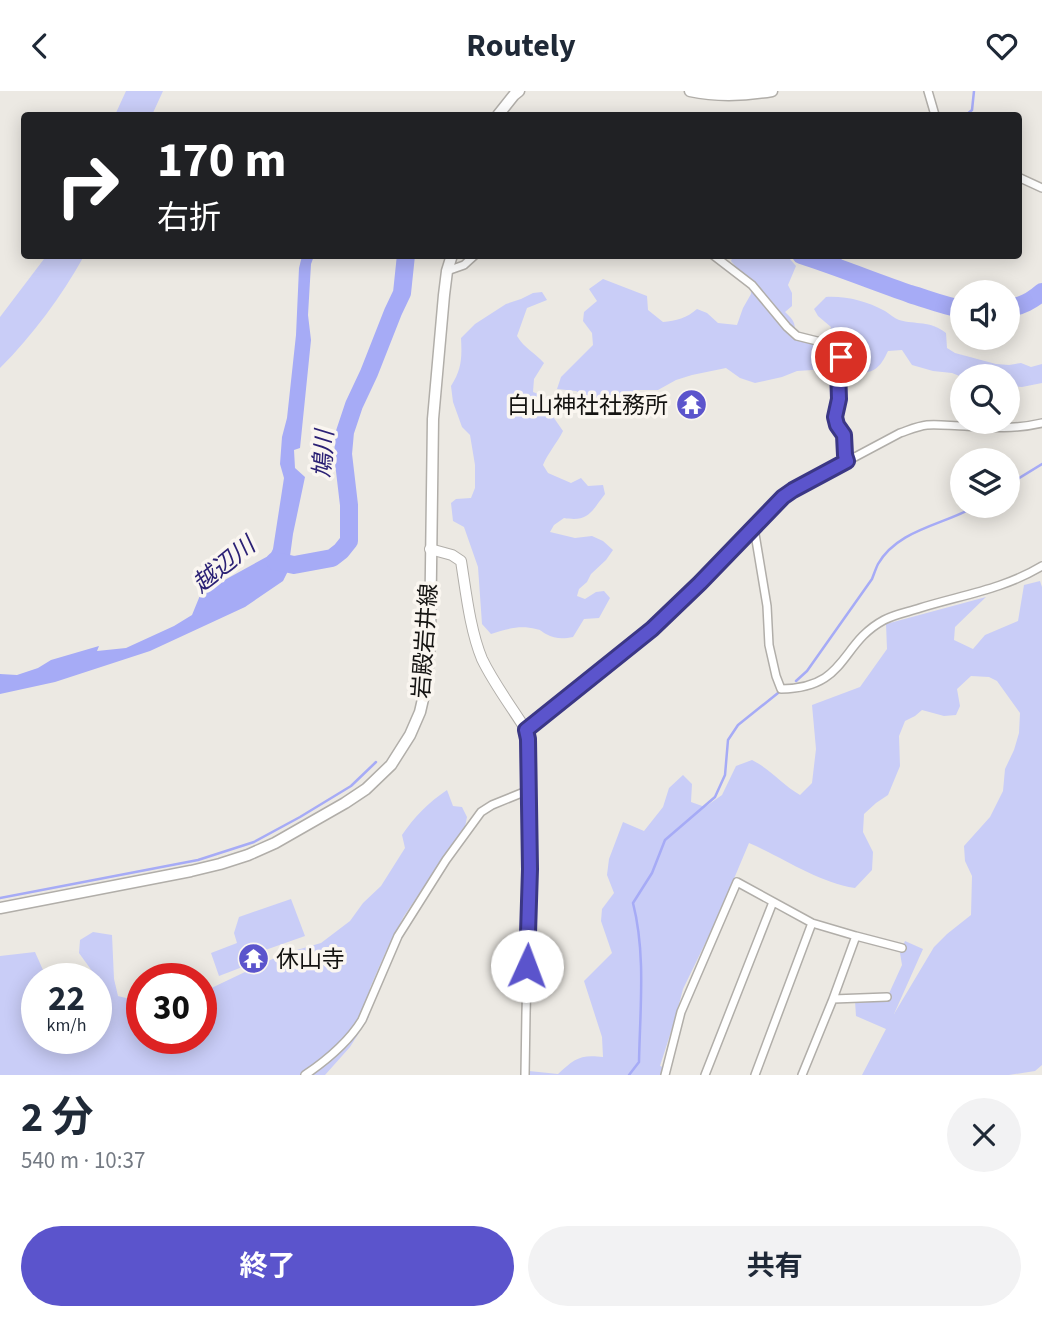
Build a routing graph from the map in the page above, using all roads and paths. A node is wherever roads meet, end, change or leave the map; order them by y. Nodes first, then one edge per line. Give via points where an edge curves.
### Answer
1 (519, 91) edge
2 (690, 91) edge
3 (772, 91) edge
4 (928, 91) edge
5 (500, 112) edge
6 (935, 112) edge
7 (1022, 179) edge
8 (1042, 188) edge
9 (451, 259) edge
10 (471, 259) edge
11 (718, 259) edge
12 (447, 271) junction
13 (1042, 423) edge
14 (847, 461) junction
15 (754, 528) junction
16 (430, 549) junction
17 (1042, 566) edge
18 (526, 730) junction
19 (529, 790) junction
20 (773, 902) junction
21 (0, 908) edge
22 (812, 923) junction
23 (856, 936) junction
24 (902, 948) dead end
25 (887, 997) dead end
26 (833, 999) junction
27 (306, 1075) edge
28 (526, 1075) edge
29 (665, 1075) edge
30 (705, 1075) edge
31 (755, 1075) edge
32 (802, 1075) edge

1 - 5 main road
2 - 3 main road via 729,96
4 - 6 street
7 - 8 street
9 - 12 main road, 岩殿岩井線
10 - 12 street
11 - 14 street via 752,285 797,336 841,347 835,417 844,435
12 - 16 main road, 岩殿岩井線 via 433,419
13 - 14 street via 1001,428 926,425 900,433
14 - 15 street via 783,497
15 - 17 street via 769,645 781,689 799,689 825,679 867,632 887,618 1003,586
15 - 18 street via 652,629
16 - 18 street via 461,561 481,656
16 - 21 main road, 岩殿岩井線 via 430,642 420,712 391,765 366,789 248,855
18 - 19 street
19 - 27 street via 481,812 398,936 356,1030
19 - 28 street
20 - 22 street
20 - 29 street via 737,882 681,1013
20 - 30 street
22 - 23 street
22 - 31 street
23 - 24 street
23 - 26 street
25 - 26 street
26 - 32 street

